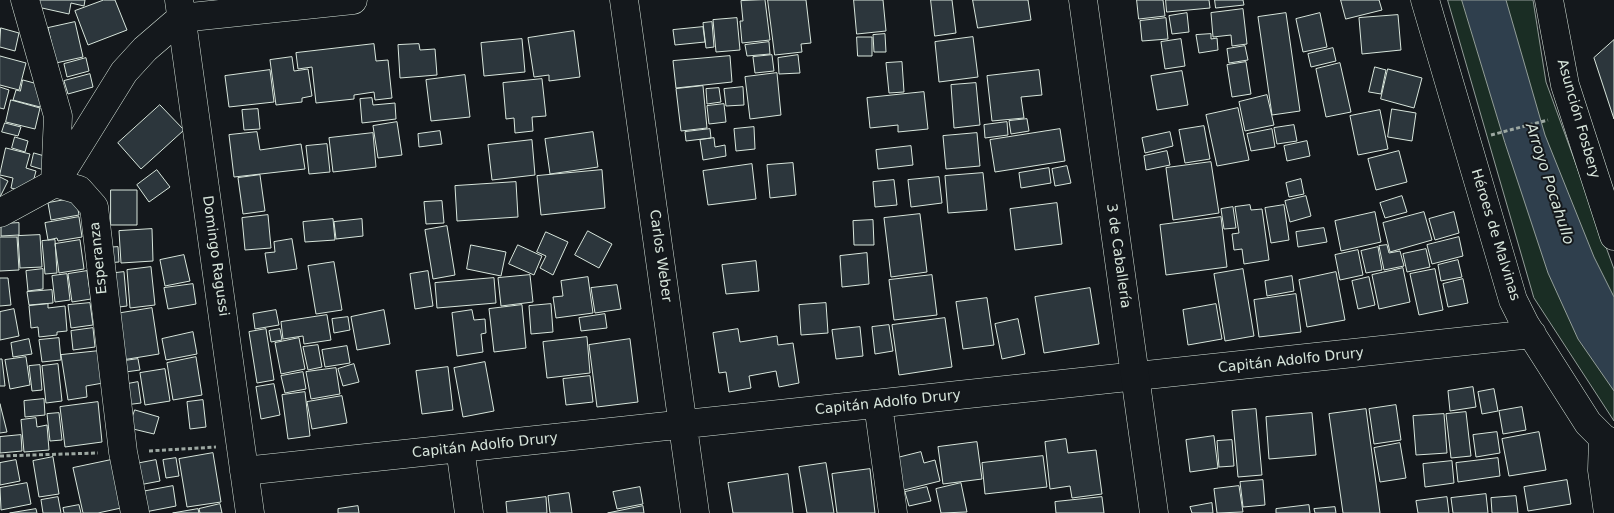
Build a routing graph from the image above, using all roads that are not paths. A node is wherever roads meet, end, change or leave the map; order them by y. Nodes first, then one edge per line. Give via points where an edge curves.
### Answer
1 (25, 0) edge
2 (353, 0) edge
3 (624, 0) edge
4 (1083, 0) edge
5 (1425, 0) edge
6 (1549, 0) edge
7 (180, 9) edge
8 (55, 183) junction
9 (0, 213) edge
10 (1614, 236) edge
11 (1532, 334) junction
12 (1135, 378) junction
13 (878, 404) junction
14 (683, 425) junction
15 (1609, 441) edge
16 (460, 448) junction
17 (243, 458) junction
18 (135, 513) edge
19 (250, 513) edge
20 (469, 513) edge
21 (695, 513) edge
22 (893, 513) edge
23 (1154, 513) edge
24 (1608, 513) edge

1 - 8 street via 58,116
2 - 7 street
3 - 14 street, Carlos Weber
4 - 12 street, 3 de Caballería
5 - 11 street, Héroes de Malvinas via 1509,287
6 - 10 street, Asunción Fosbery via 1562,71
7 - 8 street via 124,72
7 - 17 street, Domingo Ragussi
8 - 9 street
8 - 18 street, Esperanza via 79,190 94,207 123,452
11 - 12 street, Capitán Adolfo Drury
11 - 15 street, Héroes de Malvinas via 1588,423
12 - 13 street, Capitán Adolfo Drury
12 - 23 street, 3 de Caballería
13 - 14 street, Capitán Adolfo Drury
13 - 22 street
14 - 16 street, Capitán Adolfo Drury
14 - 21 street, Carlos Weber
15 - 24 street via 1602,470
16 - 17 street, Capitán Adolfo Drury
16 - 20 street
17 - 19 street, Domingo Ragussi

